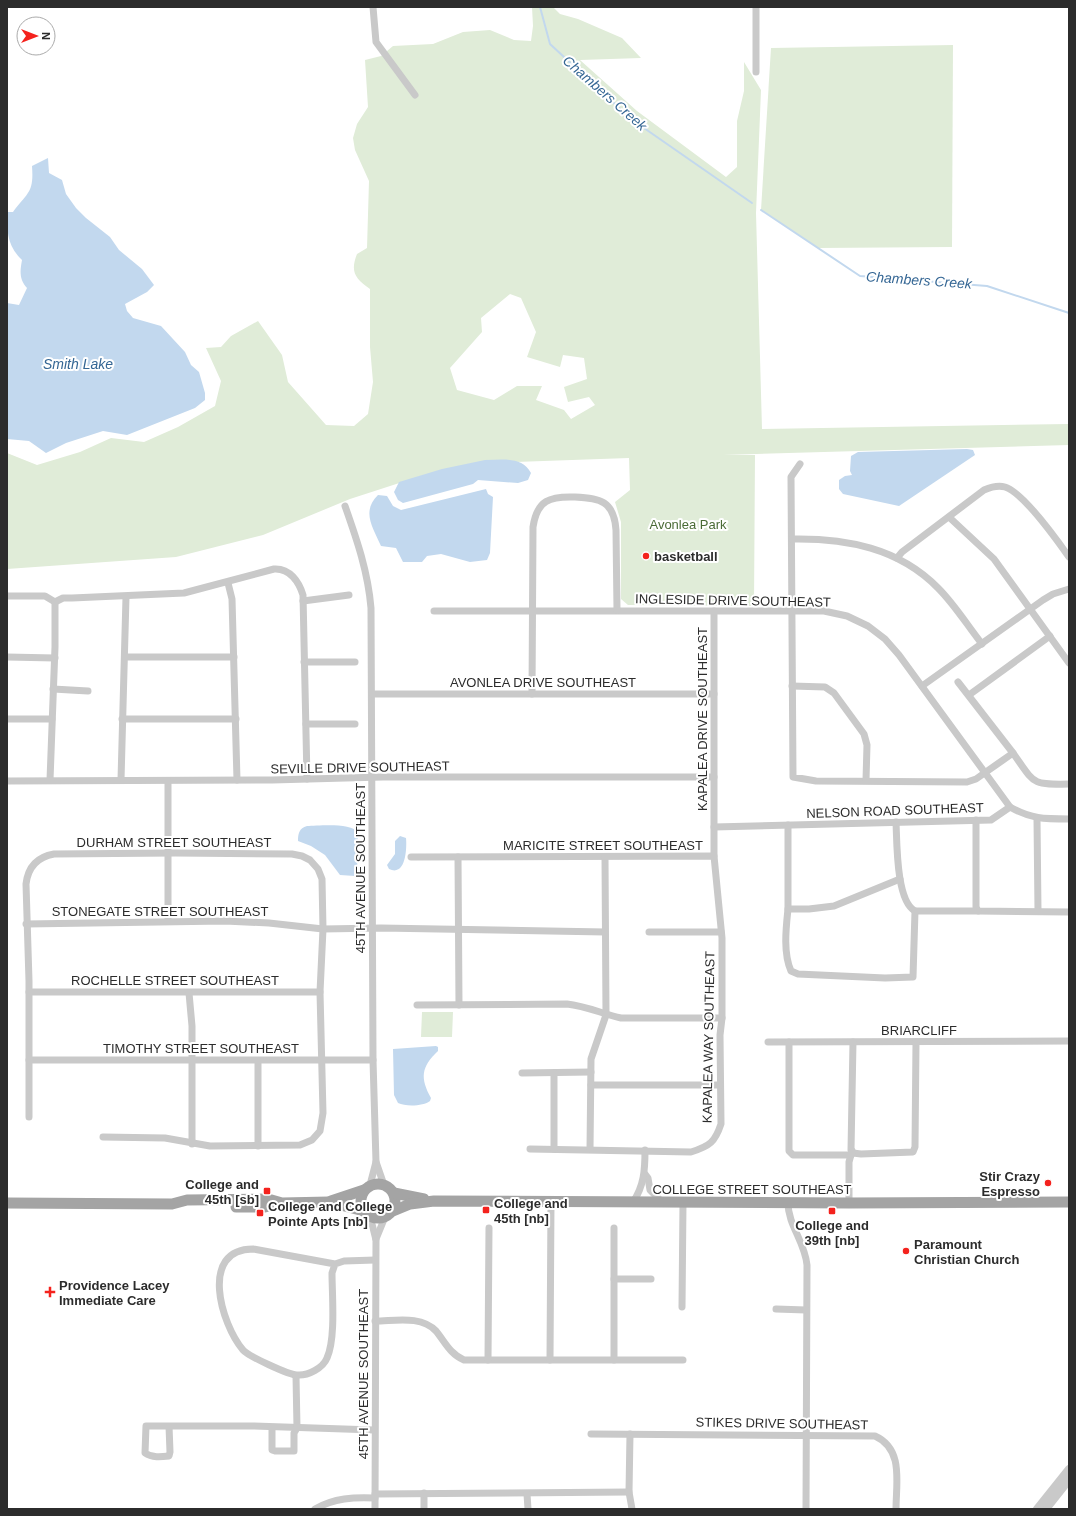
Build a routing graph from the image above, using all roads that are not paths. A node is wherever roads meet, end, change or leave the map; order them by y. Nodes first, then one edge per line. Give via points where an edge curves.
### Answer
1 (373, 7) edge
2 (756, 7) edge
3 (756, 72) dead end
4 (415, 95) dead end
5 (800, 464) dead end
6 (345, 506) dead end
7 (950, 518) junction
8 (792, 539) junction
9 (1069, 557) edge
10 (897, 558) junction
11 (228, 583) junction
12 (1069, 589) edge
13 (349, 595) dead end
14 (7, 596) edge
15 (126, 597) junction
16 (303, 600) junction
17 (55, 602) junction
18 (616, 610) junction
19 (434, 611) dead end
20 (533, 611) junction
21 (714, 611) junction
22 (791, 611) junction
23 (1033, 611) junction
24 (1050, 636) junction
25 (982, 644) junction
26 (7, 657) edge
27 (125, 657) junction
28 (234, 657) junction
29 (55, 658) junction
30 (304, 662) junction
31 (355, 662) dead end
32 (1069, 663) edge
33 (958, 682) dead end
34 (792, 686) junction
35 (922, 686) junction
36 (53, 689) junction
37 (88, 691) dead end
38 (372, 694) junction
39 (532, 694) junction
40 (714, 694) junction
41 (969, 695) junction
42 (7, 719) edge
43 (52, 719) junction
44 (122, 719) junction
45 (236, 719) junction
46 (306, 724) junction
47 (355, 724) dead end
48 (1013, 753) junction
49 (985, 772) junction
50 (714, 777) junction
51 (372, 778) junction
52 (307, 779) junction
53 (50, 780) junction
54 (121, 780) junction
55 (168, 780) junction
56 (237, 780) junction
57 (866, 780) junction
58 (7, 781) edge
59 (1069, 784) edge
60 (1010, 807) junction
61 (1037, 819) junction
62 (1069, 819) edge
63 (976, 820) junction
64 (896, 822) junction
65 (788, 825) junction
66 (714, 827) junction
67 (168, 853) junction
68 (714, 856) junction
69 (458, 857) junction
70 (605, 857) junction
71 (411, 858) dead end
72 (900, 879) junction
73 (788, 909) junction
74 (915, 911) junction
75 (978, 911) junction
76 (1038, 911) junction
77 (1069, 912) edge
78 (168, 921) junction
79 (26, 924) junction
80 (373, 928) junction
81 (323, 929) junction
82 (459, 929) junction
83 (605, 932) junction
84 (649, 932) dead end
85 (722, 935) junction
86 (29, 992) junction
87 (320, 992) junction
88 (189, 993) junction
89 (417, 1005) dead end
90 (459, 1005) junction
91 (606, 1015) junction
92 (722, 1018) junction
93 (768, 1042) dead end
94 (789, 1042) junction
95 (853, 1042) junction
96 (916, 1042) junction
97 (1069, 1042) edge
98 (29, 1060) junction
99 (192, 1060) junction
100 (373, 1060) junction
101 (258, 1061) junction
102 (323, 1061) junction
103 (591, 1072) junction
104 (522, 1073) dead end
105 (554, 1073) junction
106 (591, 1085) junction
107 (720, 1085) junction
108 (29, 1116) dead end
109 (103, 1137) dead end
110 (192, 1144) junction
111 (258, 1146) junction
112 (530, 1149) dead end
113 (554, 1149) junction
114 (590, 1149) junction
115 (645, 1150) junction
116 (851, 1153) junction
117 (376, 1162) junction
118 (645, 1174) junction
119 (384, 1185) junction
120 (367, 1188) junction
121 (394, 1193) junction
122 (434, 1201) junction
123 (329, 1202) junction
124 (551, 1202) junction
125 (633, 1202) junction
126 (662, 1202) junction
127 (1069, 1202) edge
128 (7, 1203) edge
129 (683, 1203) junction
130 (788, 1203) junction
131 (849, 1203) junction
132 (367, 1214) junction
133 (389, 1214) junction
134 (489, 1228) dead end
135 (614, 1228) dead end
136 (376, 1240) junction
137 (375, 1260) junction
138 (335, 1264) junction
139 (614, 1279) junction
140 (651, 1279) dead end
141 (682, 1307) dead end
142 (776, 1310) dead end
143 (806, 1310) junction
144 (375, 1321) junction
145 (488, 1360) junction
146 (550, 1360) junction
147 (614, 1360) junction
148 (683, 1360) dead end
149 (296, 1376) junction
150 (170, 1426) junction
151 (272, 1428) junction
152 (297, 1428) junction
153 (374, 1430) junction
154 (591, 1434) dead end
155 (630, 1434) junction
156 (806, 1435) junction
157 (1069, 1469) edge
158 (1069, 1480) edge
159 (629, 1492) junction
160 (424, 1493) junction
161 (527, 1494) junction
162 (375, 1496) junction
163 (316, 1509) edge
164 (375, 1509) edge
165 (424, 1509) edge
166 (528, 1509) edge
167 (632, 1509) edge
168 (806, 1509) edge
169 (896, 1509) edge
170 (1037, 1509) edge
171 (1046, 1509) edge

1 - 4 street via 376,42
2 - 3 street
5 - 8 street via 791,477
6 - 38 street, 45TH AVENUE SOUTHEAST via 369,582
7 - 9 street via 984,490 996,486 1006,487 1029,507
7 - 10 street
7 - 23 street via 994,559
8 - 10 street via 848,542
8 - 22 street
10 - 25 street via 937,587
11 - 15 street via 184,593
11 - 16 street via 274,569 282,570 290,574 301,589
11 - 28 street via 232,599
12 - 23 street via 1054,594
13 - 16 street
14 - 17 street via 45,596
15 - 17 street via 63,598
15 - 27 street
16 - 30 street
17 - 29 street
18 - 20 street, INGLESIDE DRIVE SOUTHEAST
18 - 20 street via 614,514 600,499 563,496 545,502 535,517
18 - 21 street, INGLESIDE DRIVE SOUTHEAST
19 - 20 street, INGLESIDE DRIVE SOUTHEAST
20 - 39 street
21 - 22 street, INGLESIDE DRIVE SOUTHEAST
21 - 40 street, KAPALEA DRIVE SOUTHEAST
22 - 34 street
22 - 35 street, INGLESIDE DRIVE SOUTHEAST via 832,613 847,616 868,626 890,645
23 - 24 street
23 - 25 street
24 - 32 street
24 - 41 street
25 - 35 street
26 - 29 street
27 - 28 street
27 - 44 street
28 - 45 street
29 - 36 street
30 - 31 street
30 - 46 street
33 - 41 street
34 - 57 street via 825,687 834,693 864,734 867,745
34 - 57 street via 793,777 816,781
35 - 49 street, INGLESIDE DRIVE SOUTHEAST
36 - 37 street
36 - 43 street
38 - 39 street, AVONLEA DRIVE SOUTHEAST
38 - 51 street, 45TH AVENUE SOUTHEAST
39 - 40 street, AVONLEA DRIVE SOUTHEAST
40 - 50 street, KAPALEA DRIVE SOUTHEAST
41 - 48 street
42 - 43 street
43 - 53 street
44 - 45 street
44 - 54 street
45 - 56 street
46 - 47 street
46 - 52 street
48 - 49 street
48 - 59 street via 1031,779 1036,782 1042,785
49 - 57 street via 976,779 966,782
49 - 60 street, INGLESIDE DRIVE SOUTHEAST
50 - 51 street, SEVILLE DRIVE SOUTHEAST
50 - 66 street, KAPALEA DRIVE SOUTHEAST
51 - 52 street, SEVILLE DRIVE SOUTHEAST
51 - 80 street, 45TH AVENUE SOUTHEAST
52 - 56 street, SEVILLE DRIVE SOUTHEAST
53 - 54 street, SEVILLE DRIVE SOUTHEAST
53 - 58 street, SEVILLE DRIVE SOUTHEAST
54 - 55 street, SEVILLE DRIVE SOUTHEAST
55 - 56 street, SEVILLE DRIVE SOUTHEAST
55 - 67 street
60 - 61 street via 1025,816
60 - 63 street, NELSON ROAD SOUTHEAST via 991,820
61 - 62 street
61 - 76 street
63 - 64 street, NELSON ROAD SOUTHEAST
63 - 75 street
64 - 65 street, NELSON ROAD SOUTHEAST
64 - 72 street
65 - 66 street, NELSON ROAD SOUTHEAST
65 - 73 street
66 - 68 street, KAPALEA DRIVE SOUTHEAST
67 - 78 street
67 - 79 street, DURHAM STREET SOUTHEAST via 54,854 38,859 30,869 26,884
67 - 81 street, DURHAM STREET SOUTHEAST via 299,855 310,860 322,879
68 - 70 street, MARICITE STREET SOUTHEAST
68 - 85 street, MARICITE STREET SOUTHEAST
69 - 70 street, MARICITE STREET SOUTHEAST
69 - 71 street, MARICITE STREET SOUTHEAST
69 - 82 street
70 - 83 street
72 - 73 street via 834,906
72 - 74 street via 907,903
73 - 74 street via 787,950 791,971 798,974 885,978 913,977
74 - 75 street
75 - 76 street
76 - 77 street
78 - 79 street, STONEGATE STREET SOUTHEAST
78 - 81 street, STONEGATE STREET SOUTHEAST via 269,923
79 - 86 street
80 - 81 street, STONEGATE STREET SOUTHEAST
80 - 82 street, STONEGATE STREET SOUTHEAST
80 - 100 street, 45TH AVENUE SOUTHEAST
81 - 87 street
82 - 83 street, STONEGATE STREET SOUTHEAST
82 - 90 street
83 - 91 street
84 - 85 street
85 - 92 street, KAPALEA WAY SOUTHEAST
86 - 88 street, ROCHELLE STREET SOUTHEAST
86 - 98 street
87 - 88 street, ROCHELLE STREET SOUTHEAST
87 - 102 street
88 - 99 street
89 - 90 street
90 - 91 street via 567,1004 583,1006
91 - 92 street via 621,1018
91 - 103 street via 591,1059
92 - 107 street, KAPALEA WAY SOUTHEAST
93 - 94 street, BRIARCLIFF
94 - 95 street, BRIARCLIFF
94 - 116 street via 788,1151 793,1154
95 - 96 street, BRIARCLIFF
95 - 116 street
96 - 97 street, BRIARCLIFF
96 - 116 street via 913,1152
98 - 99 street, TIMOTHY STREET SOUTHEAST
98 - 108 street
99 - 101 street, TIMOTHY STREET SOUTHEAST
99 - 110 street
100 - 102 street, TIMOTHY STREET SOUTHEAST
100 - 117 street, 45TH AVENUE SOUTHEAST
101 - 102 street, TIMOTHY STREET SOUTHEAST
101 - 111 street
102 - 111 street via 323,1120 316,1135 307,1143 300,1145
103 - 105 street
103 - 106 street
104 - 105 street
105 - 113 street
106 - 107 street
106 - 114 street
107 - 115 street, KAPALEA WAY SOUTHEAST via 721,1124 717,1136 707,1147 691,1152
109 - 110 street via 164,1138
110 - 111 street
112 - 113 street
113 - 114 street
114 - 115 street
115 - 118 street
116 - 131 street
117 - 119 street, 45TH AVENUE SOUTHEAST
117 - 120 street, 45TH AVENUE SOUTHEAST
118 - 125 street via 641,1190
118 - 126 street via 650,1190
119 - 120 main road via 378,1184
119 - 121 main road
120 - 123 main road
120 - 132 main road via 361,1202
121 - 122 main road, COLLEGE STREET SOUTHEAST
121 - 133 main road via 395,1202
122 - 124 main road, COLLEGE STREET SOUTHEAST
122 - 133 main road, COLLEGE STREET SOUTHEAST via 410,1204
123 - 128 main road via 282,1202 268,1199 195,1200 172,1204
123 - 132 main road
124 - 125 main road, COLLEGE STREET SOUTHEAST
124 - 146 street
125 - 126 main road, COLLEGE STREET SOUTHEAST
126 - 129 main road, COLLEGE STREET SOUTHEAST
127 - 131 main road, COLLEGE STREET SOUTHEAST
129 - 130 main road, COLLEGE STREET SOUTHEAST
129 - 141 street
130 - 131 main road, COLLEGE STREET SOUTHEAST
130 - 143 street via 790,1220 806,1254
132 - 133 main road via 376,1218
132 - 136 street, 45TH AVENUE SOUTHEAST
133 - 136 street, 45TH AVENUE SOUTHEAST
134 - 145 street
135 - 139 street
136 - 137 street, 45TH AVENUE SOUTHEAST
137 - 138 street via 344,1261
137 - 144 street, 45TH AVENUE SOUTHEAST
138 - 149 street via 332,1273 331,1337 328,1358 306,1375
138 - 149 street via 253,1249 243,1249 232,1254 223,1264 219,1288 226,1324 235,1340 244,1352
139 - 140 street
139 - 147 street
142 - 143 street
143 - 156 street
144 - 145 street via 422,1322 435,1330 458,1358
144 - 153 street, 45TH AVENUE SOUTHEAST
145 - 146 street
146 - 147 street
147 - 148 street
149 - 152 street
150 - 150 street via 146,1426 147,1455 169,1456
150 - 151 street
151 - 152 street
151 - 152 street via 271,1447 275,1451 294,1450 294,1433
152 - 153 street
153 - 162 street, 45TH AVENUE SOUTHEAST
154 - 155 street, STIKES DRIVE SOUTHEAST
155 - 156 street, STIKES DRIVE SOUTHEAST
155 - 159 street
156 - 168 street
156 - 169 street, STIKES DRIVE SOUTHEAST via 865,1435 884,1440 890,1446 896,1460
157 - 170 street
158 - 171 street
159 - 161 street
159 - 167 street
160 - 161 street
160 - 162 street
160 - 165 street
161 - 166 street
162 - 163 street via 332,1501
162 - 164 street, 45TH AVENUE SOUTHEAST

